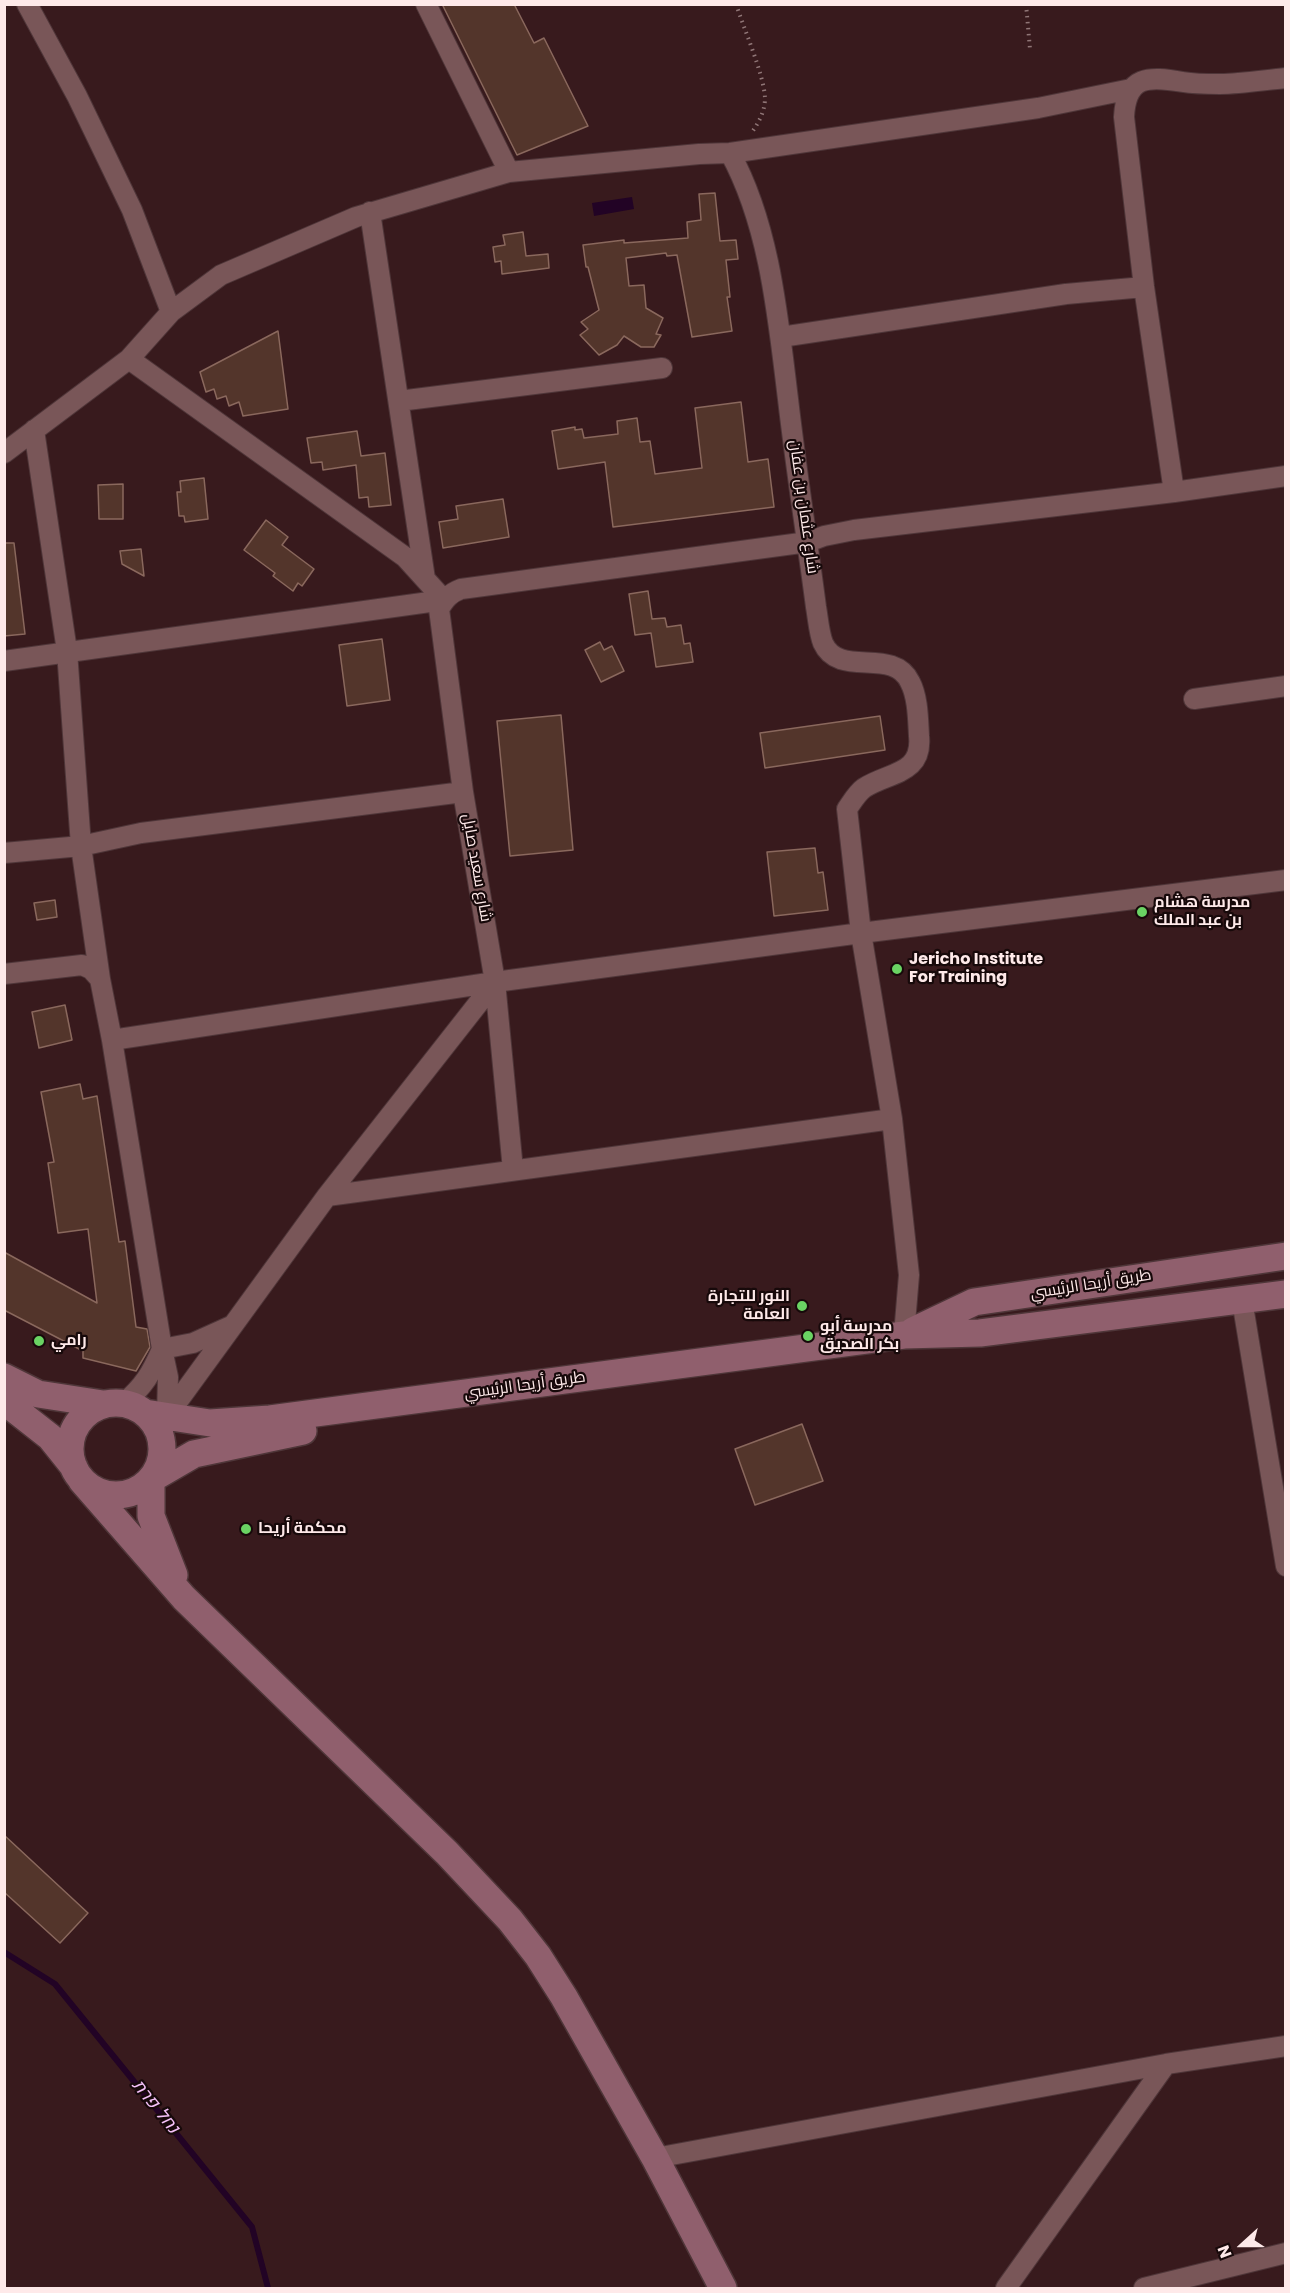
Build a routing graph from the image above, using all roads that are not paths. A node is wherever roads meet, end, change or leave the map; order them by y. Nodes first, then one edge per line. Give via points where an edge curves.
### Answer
1 (27, 4) edge
2 (426, 4) edge
3 (1286, 78) edge
4 (1131, 89) junction
5 (730, 153) junction
6 (509, 172) junction
7 (370, 213) junction
8 (1144, 287) junction
9 (171, 312) junction
10 (781, 337) junction
11 (129, 359) junction
12 (662, 368) dead end
13 (399, 401) junction
14 (34, 430) junction
15 (4, 453) edge
16 (1286, 476) edge
17 (1174, 492) junction
18 (808, 542) junction
19 (425, 579) junction
20 (444, 600) junction
21 (67, 651) junction
22 (4, 661) edge
23 (1286, 686) edge
24 (1194, 699) dead end
25 (463, 792) junction
26 (81, 846) junction
27 (4, 853) edge
28 (1286, 880) edge
29 (861, 933) junction
30 (4, 974) edge
31 (100, 979) junction
32 (495, 982) junction
33 (112, 1041) junction
34 (892, 1119) junction
35 (513, 1170) junction
36 (327, 1196) junction
37 (1286, 1256) edge
38 (1286, 1294) edge
39 (1242, 1300) junction
40 (235, 1324) junction
41 (904, 1335) junction
42 (162, 1349) junction
43 (4, 1377) edge
44 (463, 1394) junction
45 (4, 1401) edge
46 (135, 1409) junction
47 (78, 1474) junction
48 (151, 1479) junction
49 (1286, 1566) edge
50 (184, 1598) junction
51 (1286, 2046) edge
52 (1166, 2064) junction
53 (655, 2158) junction
54 (1286, 2253) edge
55 (723, 2289) edge
56 (1006, 2289) edge
57 (1143, 2289) edge

1 - 9 street via 128,201
2 - 6 street
3 - 4 street via 1221,84 1158,78
4 - 5 street via 1038,108
4 - 8 street via 1124,117
5 - 6 street
5 - 10 street, شارع عثمان بن عفان via 751,198
6 - 7 street
7 - 9 street via 221,275
7 - 13 street
8 - 10 street via 1066,294
8 - 17 street
9 - 11 street
10 - 18 street, شارع عثمان بن عفان
11 - 14 street
11 - 19 street via 405,557
12 - 13 street
13 - 19 street
14 - 15 street
14 - 21 street
16 - 17 street
17 - 18 street via 854,530
18 - 20 street via 461,589
18 - 29 street, شارع عثمان بن عفان via 823,643 848,661 893,664 903,671 913,690 920,740 912,765 864,788 847,809
19 - 20 street
20 - 21 street
20 - 25 street via 439,609
21 - 22 street
21 - 26 street
23 - 24 street
25 - 26 street, شارع سعيد صايل via 141,833
25 - 32 street, شارع سعيد صايل
26 - 27 street, شارع سعيد صايل
26 - 31 street
28 - 29 street
29 - 32 street
29 - 34 street, شارع عثمان بن عفان
30 - 31 street via 82,965
31 - 33 street
32 - 33 street
32 - 35 street, شارع سعيد صايل
32 - 36 street
33 - 42 street
34 - 35 street
34 - 41 street, شارع عثمان بن عفان via 909,1275
35 - 36 street
36 - 40 street
37 - 41 main road, طريق أريحا الرئيسي via 974,1302
38 - 39 main road, طريق أريحا الرئيسي
39 - 41 main road, طريق أريحا الرئيسي via 980,1334
39 - 49 street
40 - 42 street via 193,1343
40 - 46 street
41 - 44 main road, طريق أريحا الرئيسي
42 - 46 street
42 - 46 street via 168,1377
43 - 46 main road, طريق أريحا الرئيسي via 38,1394
44 - 46 main road, طريق أريحا الرئيسي via 210,1423
44 - 48 main road via 208,1450
45 - 47 main road via 50,1437
46 - 47 main road via 89,1411 78,1422 71,1436 70,1452
46 - 48 main road via 158,1431 162,1453
47 - 48 main road via 95,1490 110,1495 136,1491
47 - 50 main road
48 - 50 main road via 151,1516
50 - 53 main road via 447,1853 510,1920 564,1997
51 - 52 street
52 - 53 street
52 - 56 street
53 - 55 main road
54 - 57 street

